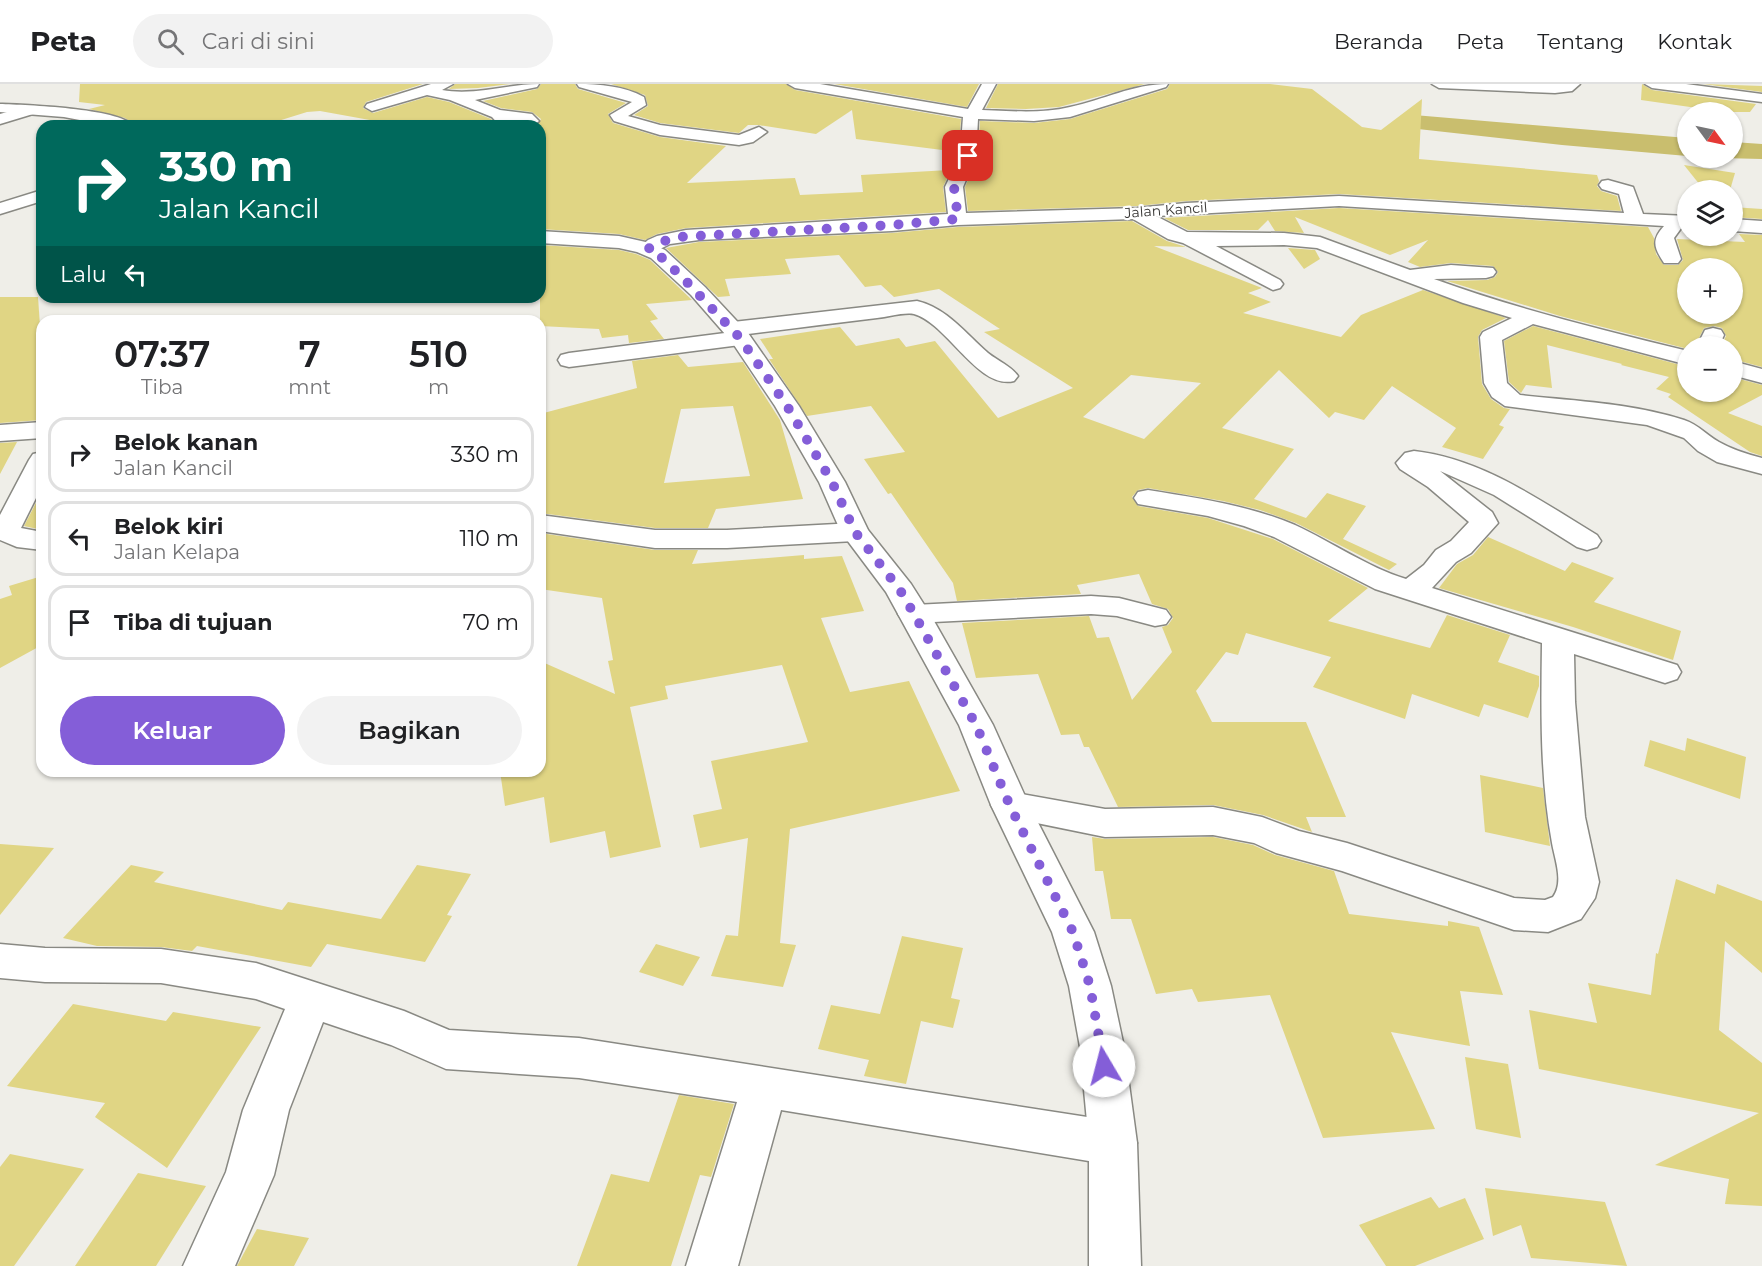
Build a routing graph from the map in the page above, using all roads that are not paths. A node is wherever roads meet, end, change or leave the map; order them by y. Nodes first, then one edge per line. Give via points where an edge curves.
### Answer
1 (446, 84) edge
2 (532, 84) edge
3 (584, 84) edge
4 (795, 84) edge
5 (989, 84) edge
6 (1161, 84) edge
7 (1439, 84) edge
8 (1573, 84) edge
9 (1652, 84) edge
10 (376, 89) dead end
11 (427, 90) junction
12 (456, 98) junction
13 (1762, 98) edge
14 (372, 107) junction
15 (0, 108) edge
16 (28, 111) junction
17 (971, 114) junction
18 (503, 115) dead end
19 (0, 119) edge
20 (111, 120) edge
21 (358, 120) dead end
22 (759, 132) dead end
23 (1608, 184) dead end
24 (36, 197) edge
25 (0, 209) edge
26 (1137, 213) junction
27 (958, 219) junction
28 (1635, 219) junction
29 (1677, 222) edge
30 (1677, 226) edge
31 (1743, 226) edge
32 (1762, 227) edge
33 (546, 237) edge
34 (1187, 238) junction
35 (648, 249) junction
36 (1671, 259) dead end
37 (1486, 272) dead end
38 (1402, 275) junction
39 (1273, 284) dead end
40 (1531, 317) junction
41 (737, 333) junction
42 (1677, 355) edge
43 (569, 360) dead end
44 (1743, 371) edge
45 (1006, 376) dead end
46 (1762, 376) edge
47 (36, 430) edge
48 (0, 433) edge
49 (1762, 466) edge
50 (36, 472) edge
51 (1148, 498) dead end
52 (546, 524) edge
53 (855, 532) junction
54 (36, 540) edge
55 (1587, 540) dead end
56 (1410, 591) junction
57 (914, 614) junction
58 (1155, 617) dead end
59 (1558, 638) junction
60 (1665, 672) dead end
61 (1010, 806) junction
62 (0, 961) edge
63 (311, 998) junction
64 (765, 1086) junction
65 (1113, 1143) junction
66 (209, 1266) edge
67 (712, 1266) edge
68 (1115, 1266) edge

1 - 11 street
2 - 12 street via 473,98
3 - 22 street via 639,100 639,105 618,115 626,122 738,140
4 - 17 street
5 - 17 street
6 - 17 street via 1060,114
7 - 8 street via 1555,89
9 - 13 street
10 - 14 street via 377,99
11 - 12 street
11 - 14 street
12 - 18 street
14 - 21 street
15 - 16 street
16 - 19 street
16 - 20 street
17 - 27 street via 968,156 954,187
23 - 28 street via 1628,191
24 - 25 street
26 - 27 street, Jalan Kancil
26 - 28 street, Jalan Kancil via 1339,201
26 - 34 street
27 - 35 street, Jalan Kancil via 680,237
28 - 29 street, Jalan Kancil
30 - 36 street via 1663,237
31 - 32 street
33 - 35 street via 620,242
34 - 38 street via 1320,243
34 - 39 street
35 - 41 street via 669,264
37 - 38 street
38 - 40 street
40 - 42 street
40 - 49 street via 1491,337 1494,381 1499,393 1514,401 1649,418 1693,433 1726,456
41 - 43 street
41 - 45 street via 917,307 949,327 981,359
41 - 53 street via 787,406 832,482
44 - 46 street
47 - 48 street
50 - 54 street via 7,528 17,538
51 - 56 street via 1254,520 1284,531 1369,576
52 - 53 street via 655,539
53 - 57 street
55 - 56 street via 1469,472 1429,459 1414,459 1409,463 1437,481 1484,523
56 - 59 street
57 - 58 street via 1091,605 1119,607
57 - 61 street via 976,725
59 - 60 street
59 - 61 street via 1566,816 1579,882 1575,898 1567,908 1548,916 1514,914 1262,831 1213,821 1105,823
61 - 65 street via 1073,932 1102,1047
62 - 63 street via 161,966 256,981
63 - 64 street via 446,1049 579,1058
63 - 66 street via 266,1110 250,1174
64 - 65 street
64 - 67 street
65 - 68 street

